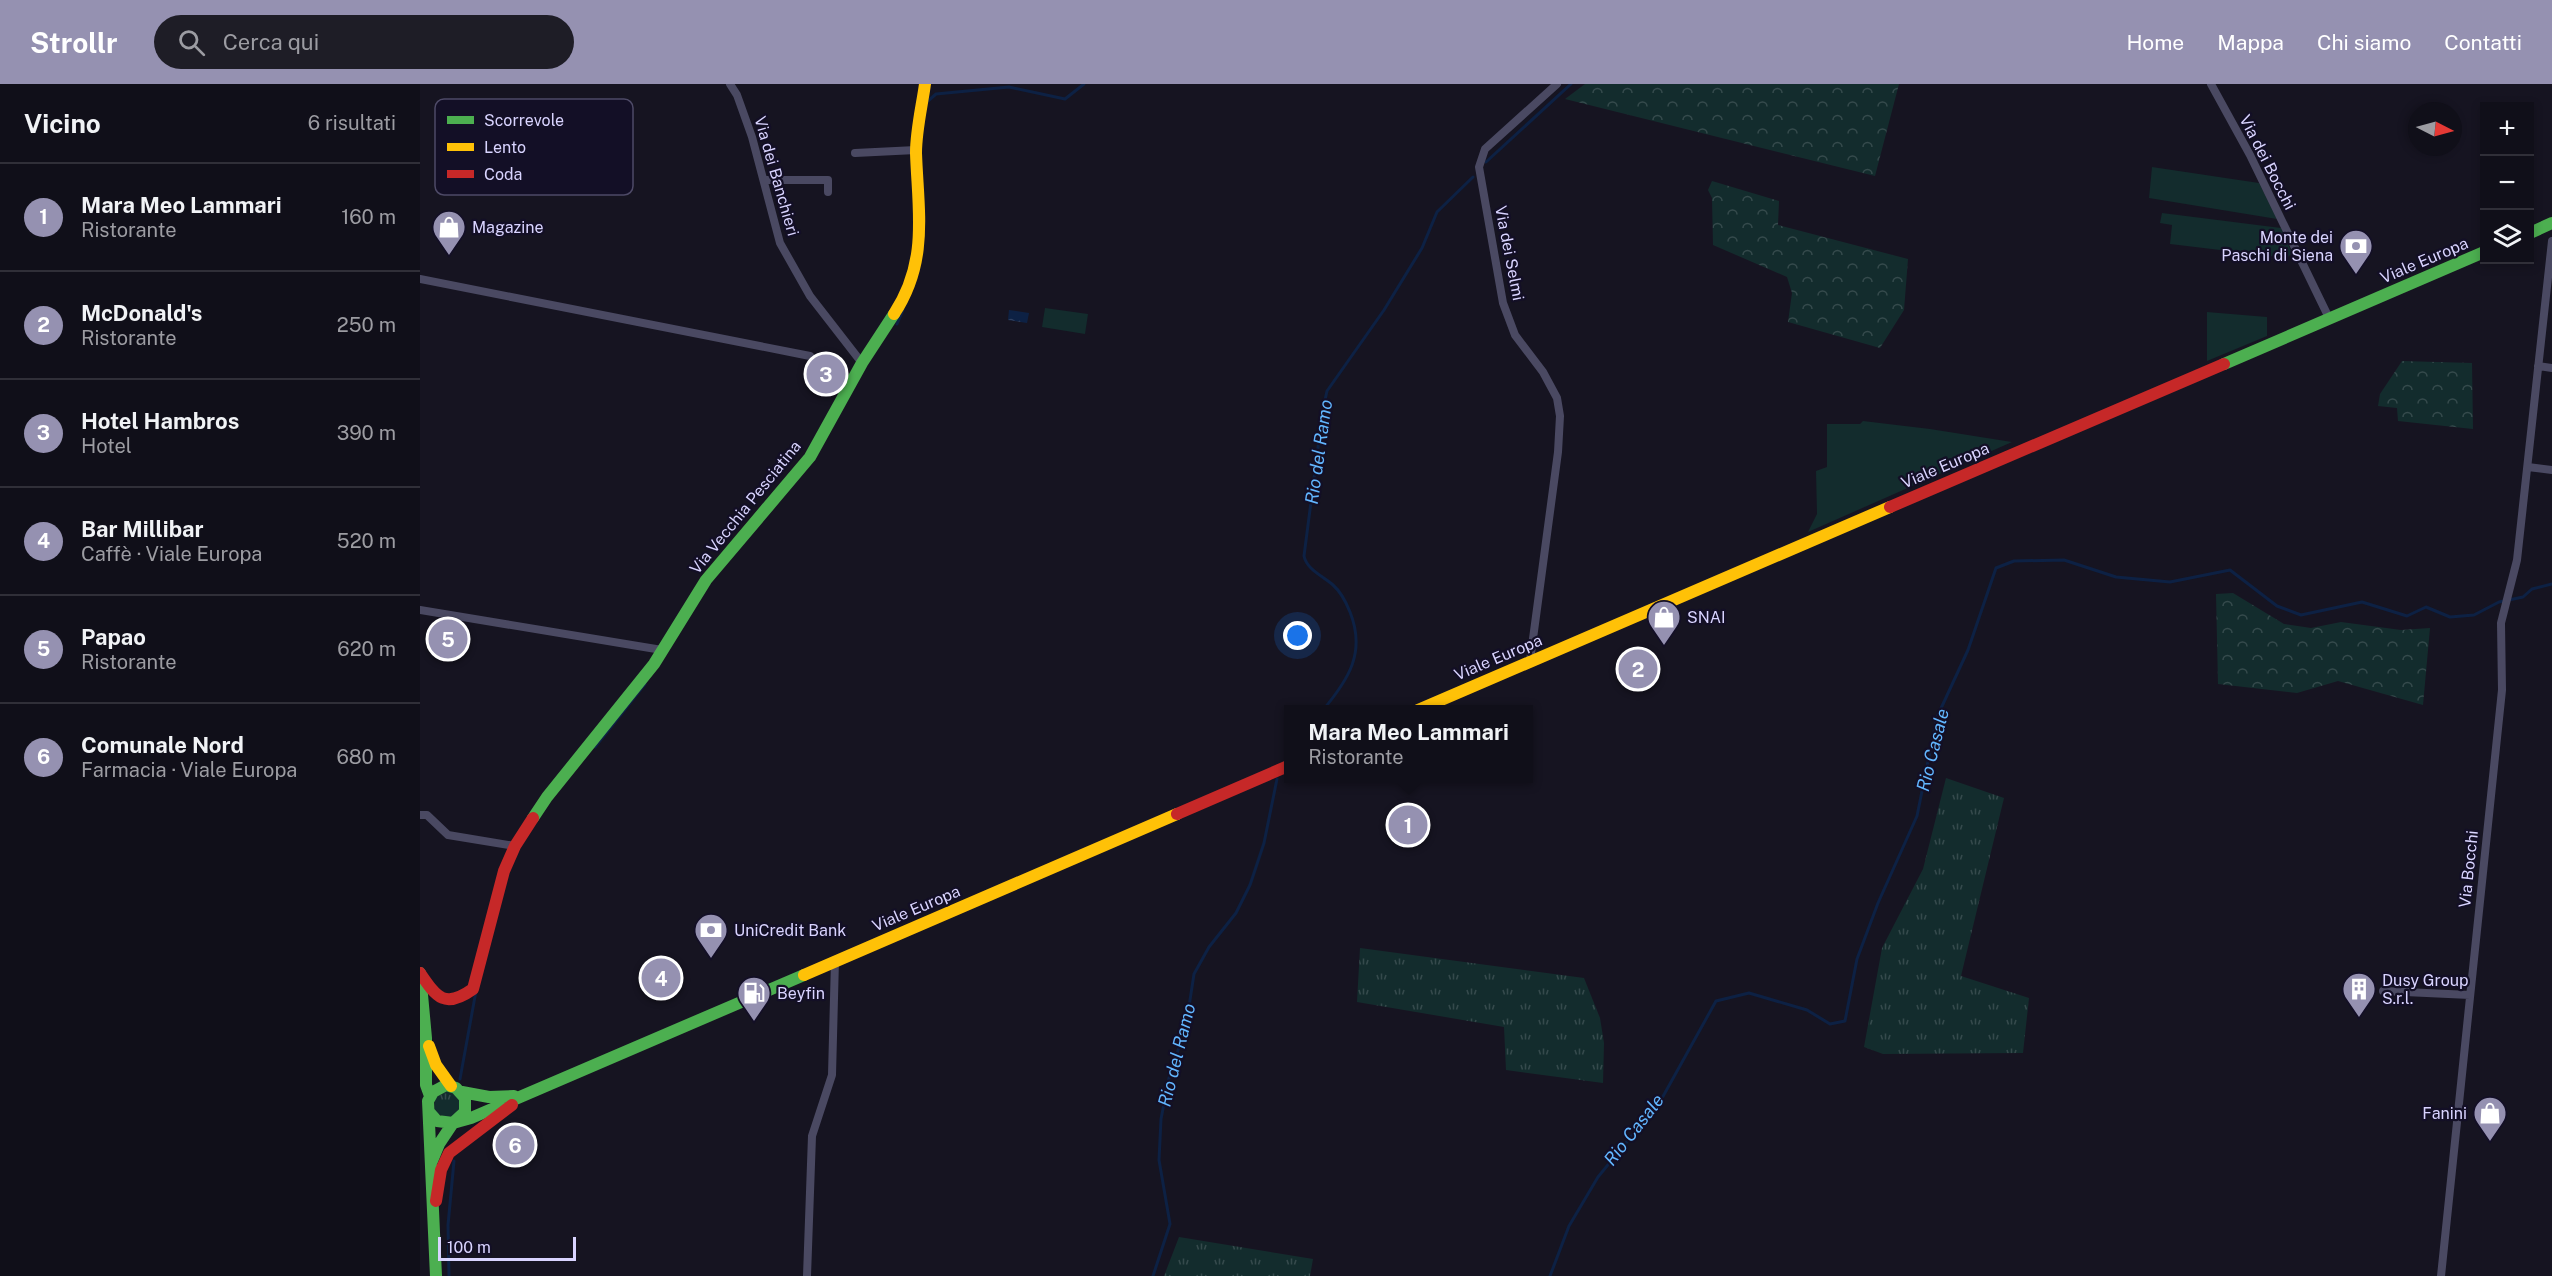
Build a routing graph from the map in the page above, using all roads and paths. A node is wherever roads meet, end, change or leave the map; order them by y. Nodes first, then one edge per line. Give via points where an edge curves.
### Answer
1 (730, 84) edge
2 (925, 84) edge
3 (1557, 84) edge
4 (2211, 84) edge
5 (916, 150) junction
6 (855, 153) dead end
7 (764, 180) junction
8 (828, 192) dead end
9 (2552, 223) edge
10 (2534, 231) edge
11 (2552, 241) edge
12 (2480, 254) edge
13 (420, 279) edge
14 (2329, 318) junction
15 (810, 356) dead end
16 (862, 363) junction
17 (2538, 366) junction
18 (2552, 368) edge
19 (2528, 467) junction
20 (2552, 470) edge
21 (420, 610) edge
22 (662, 650) junction
23 (1530, 661) junction
24 (1429, 705) edge
25 (1284, 768) edge
26 (420, 815) edge
27 (515, 846) junction
28 (836, 960) junction
29 (420, 973) edge
30 (2383, 992) dead end
31 (2470, 996) junction
32 (426, 1038) junction
33 (456, 1089) junction
34 (524, 1094) junction
35 (430, 1096) junction
36 (429, 1112) junction
37 (453, 1123) junction
38 (430, 1169) junction
39 (433, 1223) junction
40 (436, 1276) edge
41 (807, 1276) edge
42 (2441, 1276) edge

1 - 7 street, Via dei Banchieri via 752,137
2 - 5 main road, Via Vecchia Pesciatina
3 - 23 street, Via dei Selmi via 1485,149 1479,166 1503,303 1515,335 1557,398 1560,416
4 - 14 street, Via dei Bocchi via 2250,154
5 - 6 street
5 - 16 main road, Via Vecchia Pesciatina via 921,224 916,264 904,299
7 - 8 street via 828,180
7 - 16 street, Via dei Banchieri via 780,243 810,296
9 - 10 main road
11 - 17 street, Via Bocchi
12 - 14 main road, Viale Europa
13 - 15 street
14 - 23 main road, Viale Europa
16 - 22 main road, Via Vecchia Pesciatina via 810,457 706,580
17 - 18 street
17 - 19 street, Via Bocchi
19 - 20 street
19 - 31 street, Via Bocchi via 2517,560 2500,640 2502,690
21 - 22 street
22 - 27 main road, Via Vecchia Pesciatina via 547,797
23 - 24 main road, Viale Europa
25 - 28 main road, Viale Europa
26 - 27 street via 427,815 448,836
27 - 29 main road, Via Vecchia Pesciatina via 504,871 473,989 459,1000 447,1001 435,995
28 - 34 main road, Viale Europa
28 - 41 street via 832,1075 812,1136
29 - 32 main road
30 - 31 street
31 - 42 street, Via Bocchi
32 - 33 main road via 436,1065
32 - 35 main road via 426,1085
33 - 34 main road, Viale Europa via 496,1097
33 - 35 main road via 436,1089
33 - 37 main road via 466,1102 465,1112
34 - 37 main road, Viale Europa
34 - 39 main road, Viale Europa via 442,1162
35 - 36 main road
36 - 37 main road via 442,1124
36 - 38 main road
37 - 38 main road via 435,1151
38 - 39 main road
39 - 40 main road

